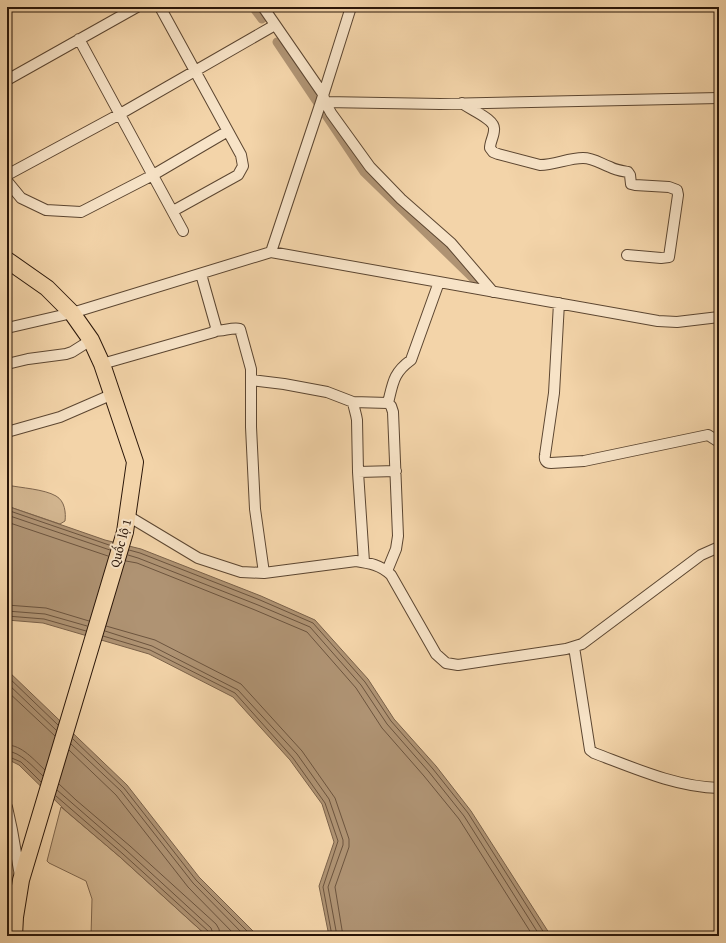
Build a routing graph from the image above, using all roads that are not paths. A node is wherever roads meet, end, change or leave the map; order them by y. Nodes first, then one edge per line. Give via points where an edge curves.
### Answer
1 (137, 7) edge
2 (160, 7) edge
3 (263, 7) edge
4 (350, 7) edge
5 (275, 25) junction
6 (79, 39) junction
7 (195, 72) junction
8 (7, 80) edge
9 (719, 98) edge
10 (322, 102) junction
11 (462, 103) junction
12 (120, 114) junction
13 (228, 130) junction
14 (7, 175) edge
15 (153, 175) junction
16 (7, 181) edge
17 (173, 211) junction
18 (183, 231) dead end
19 (271, 252) junction
20 (627, 255) dead end
21 (7, 260) edge
22 (201, 274) junction
23 (439, 282) junction
24 (493, 292) junction
25 (559, 303) junction
26 (72, 313) junction
27 (719, 316) edge
28 (7, 328) edge
29 (215, 331) junction
30 (91, 340) junction
31 (7, 364) edge
32 (102, 364) junction
33 (251, 380) junction
34 (113, 394) junction
35 (353, 402) junction
36 (388, 403) junction
37 (719, 430) edge
38 (7, 432) edge
39 (708, 435) junction
40 (719, 442) edge
41 (396, 471) junction
42 (358, 472) junction
43 (126, 524) junction
44 (719, 548) edge
45 (364, 562) junction
46 (387, 571) junction
47 (264, 573) junction
48 (574, 647) junction
49 (719, 788) edge
50 (7, 807) edge
51 (21, 880) junction
52 (11, 917) edge
53 (14, 936) edge

1 - 6 street
2 - 7 street
3 - 5 street
4 - 10 street
5 - 7 street
5 - 10 street
6 - 8 street
6 - 12 street
7 - 12 street
7 - 13 street
9 - 11 street
10 - 11 street
10 - 19 street
10 - 24 street via 370,167 401,200 451,243
11 - 20 street via 490,119 494,125 490,148 492,152 540,165 590,159 628,172 631,184 677,190 669,256 661,258
12 - 14 street
12 - 15 street
13 - 15 street
13 - 17 street via 241,155 243,166 238,175
15 - 16 street via 81,212 46,210 22,198
15 - 17 street
17 - 18 street
19 - 22 street
19 - 23 street
21 - 26 main road, Quốc lộ 1 via 47,288
22 - 26 street
22 - 29 street
23 - 24 street
23 - 36 street via 410,360 395,375
24 - 25 street
25 - 27 street via 670,322
25 - 39 street via 554,393 544,455 547,462 584,461
26 - 28 street
26 - 30 main road, Quốc lộ 1
29 - 32 street via 212,334
29 - 33 street via 240,329 251,369
30 - 31 street via 66,354
30 - 32 main road, Quốc lộ 1
32 - 34 main road, Quốc lộ 1
33 - 35 street via 326,392
33 - 47 street via 255,509
34 - 38 street via 60,417
34 - 43 main road, Quốc lộ 1 via 135,462
35 - 36 street
35 - 42 street via 357,420
36 - 41 street via 393,412
37 - 39 street
39 - 40 street
41 - 42 street
41 - 46 street via 398,542
42 - 45 street
43 - 47 street via 198,558 241,572
43 - 51 main road, Quốc lộ 1
44 - 48 street via 701,555 592,637
45 - 46 street
45 - 47 street
46 - 48 street via 436,654 446,663 458,665
48 - 49 street via 590,750 663,778 706,788
50 - 51 street
51 - 52 main road, Quốc lộ 1
52 - 53 main road, Quốc lộ 1

